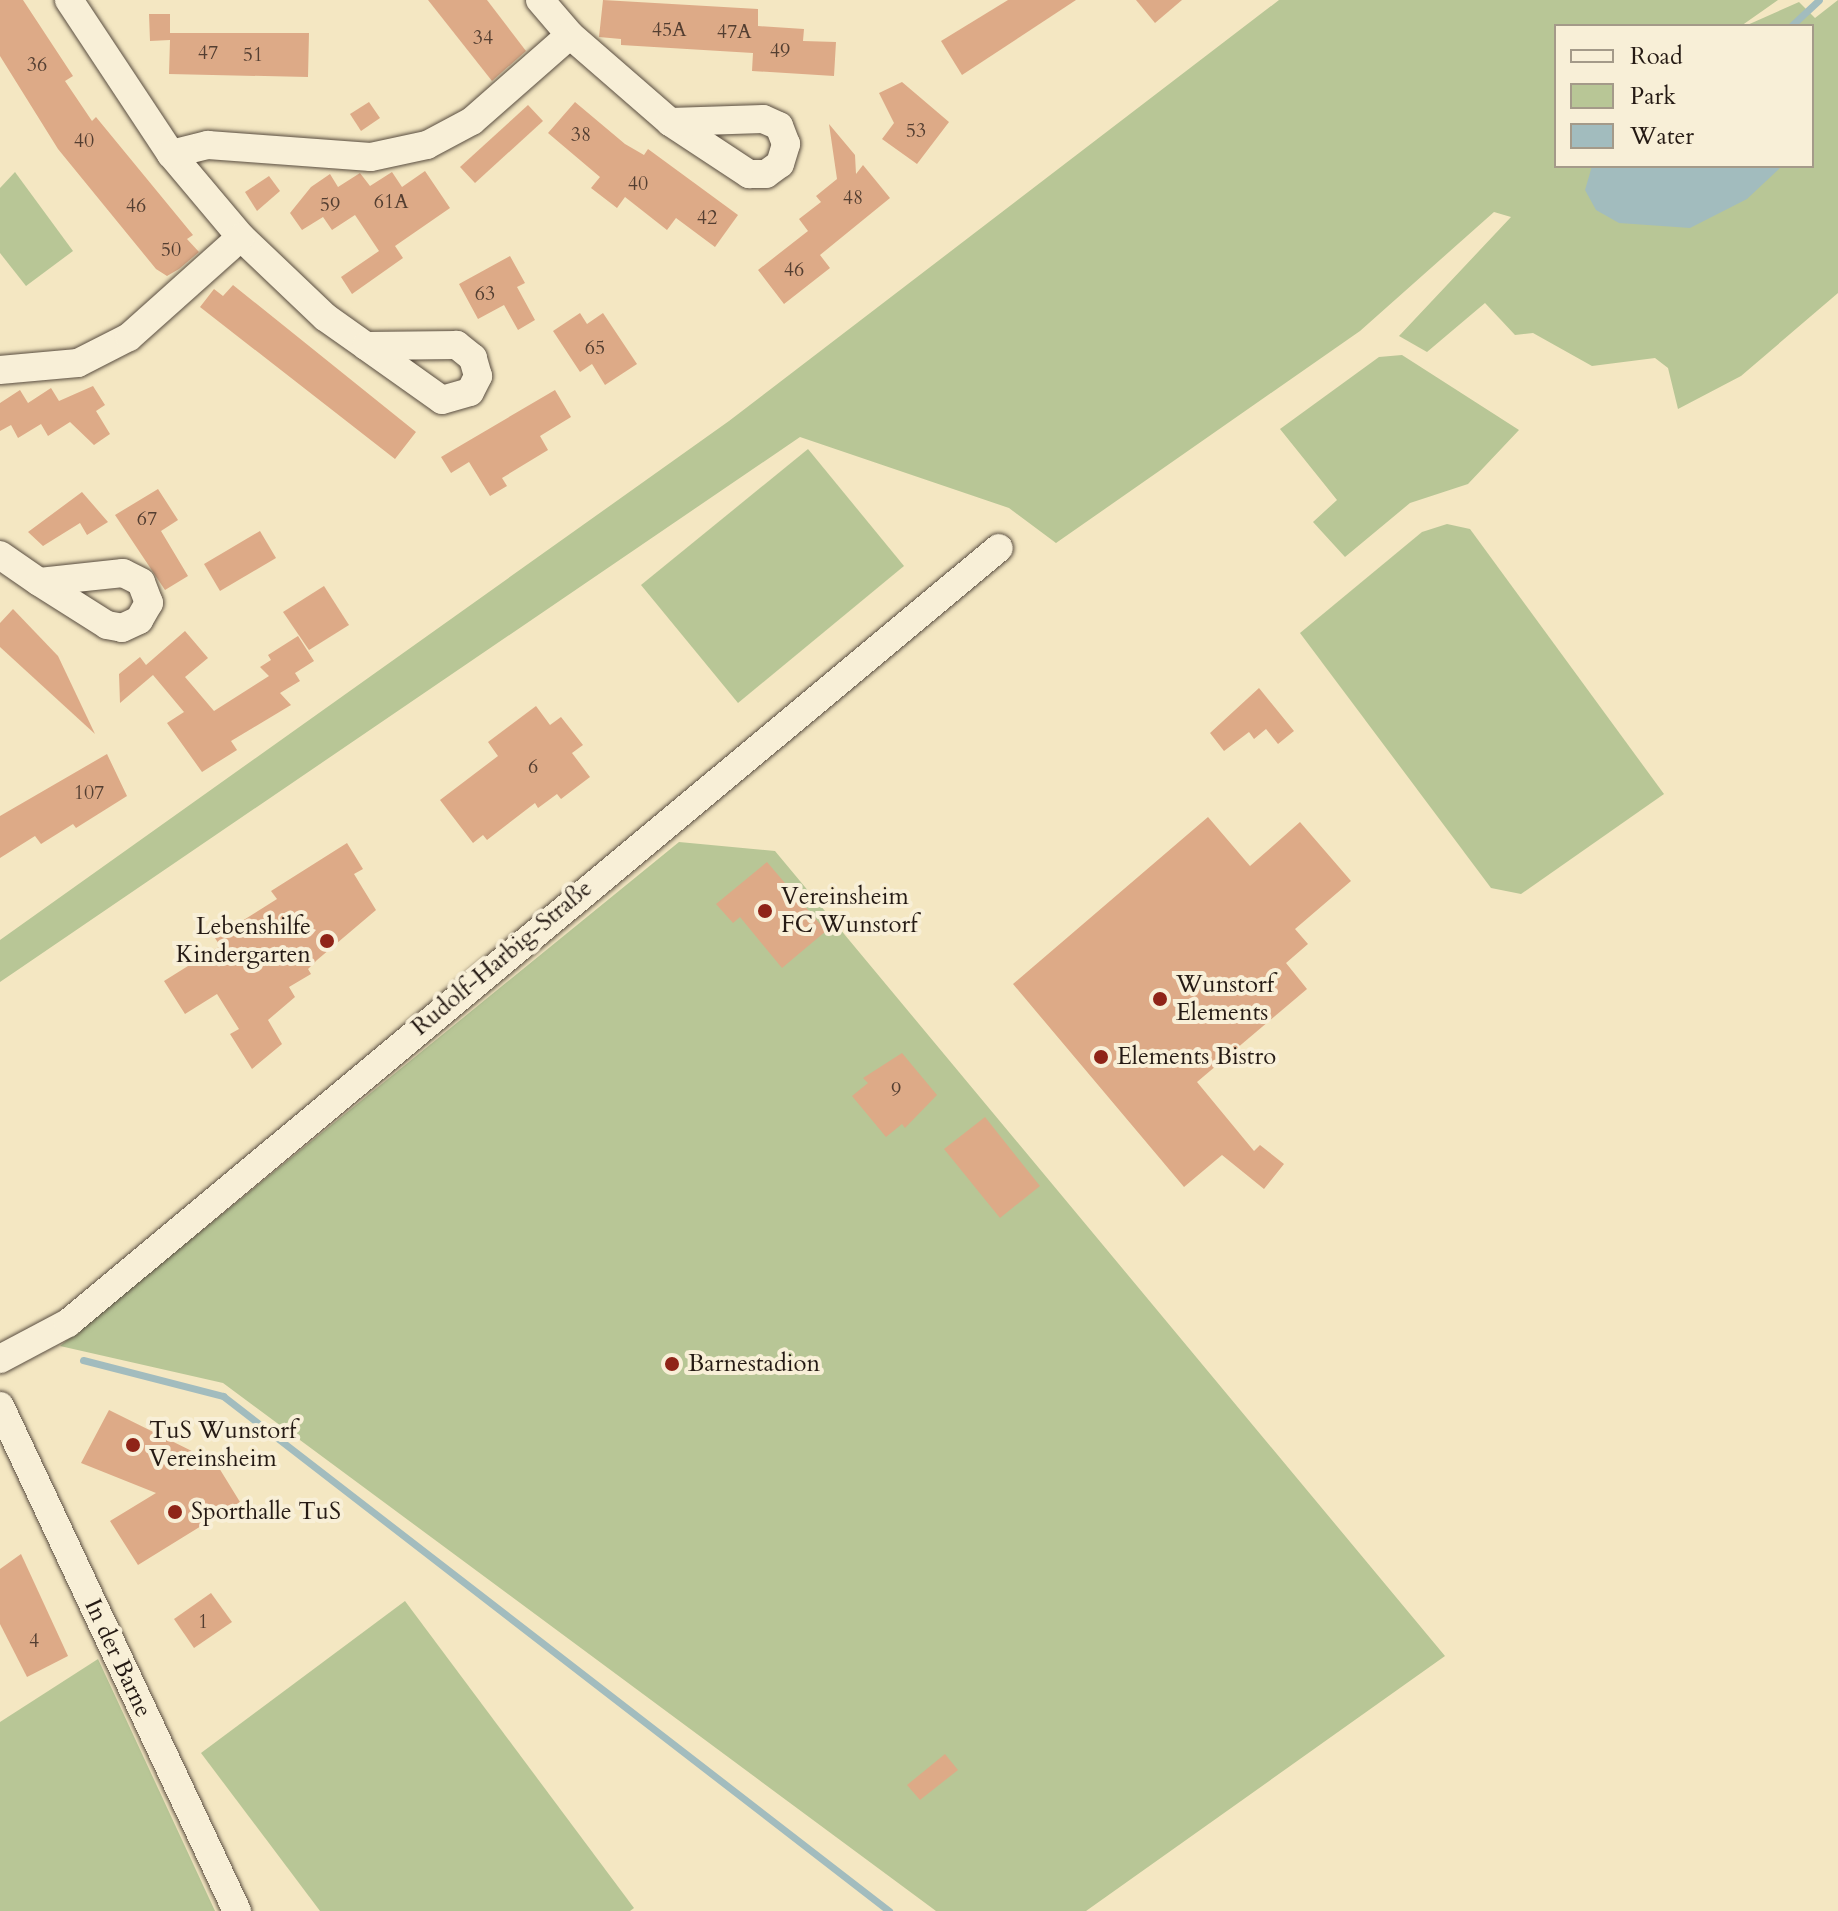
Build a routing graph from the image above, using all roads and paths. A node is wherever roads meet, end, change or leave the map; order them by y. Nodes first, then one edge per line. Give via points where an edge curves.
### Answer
1 (69, 0) edge
2 (540, 0) edge
3 (570, 35) junction
4 (670, 122) dead end
5 (171, 154) junction
6 (241, 237) junction
7 (366, 346) dead end
8 (0, 370) edge
9 (999, 548) dead end
10 (0, 555) edge
11 (39, 582) dead end
12 (0, 1359) edge
13 (0, 1406) edge
14 (237, 1911) edge

1 - 5 street
2 - 3 street
3 - 4 street
3 - 5 street via 472,121 427,145 371,157 208,145
5 - 6 street
6 - 7 street via 325,317
6 - 8 street via 129,337 78,363
9 - 12 street, Rudolf-Harbig-Straße via 68,1323
10 - 11 street
13 - 14 street, In der Barne

